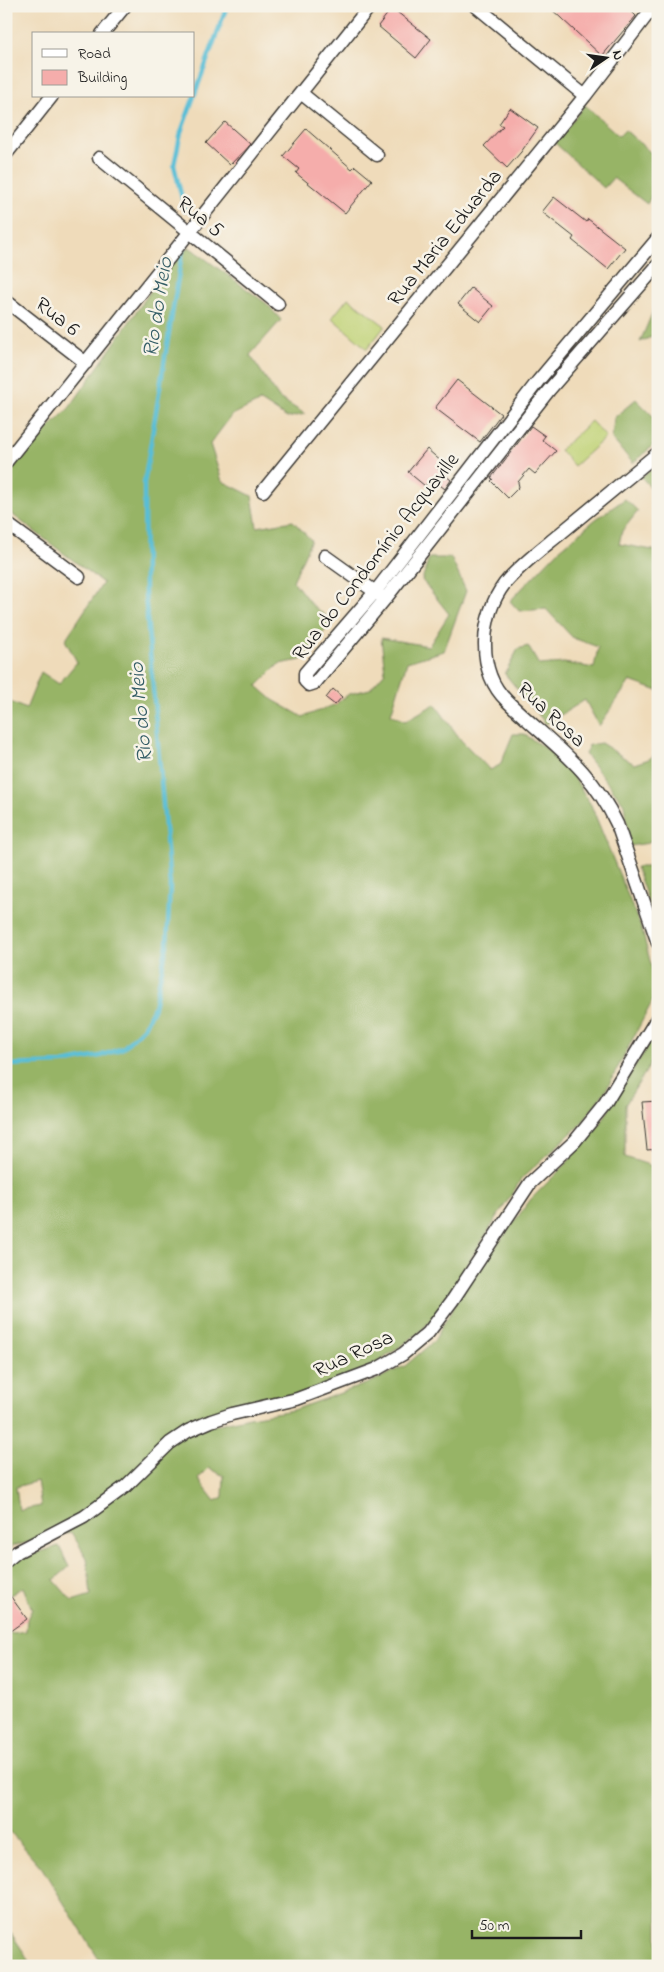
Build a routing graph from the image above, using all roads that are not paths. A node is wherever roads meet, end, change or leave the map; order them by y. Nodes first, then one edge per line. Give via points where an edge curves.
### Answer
1 (124, 6) edge
2 (370, 6) edge
3 (476, 6) edge
4 (654, 6) edge
5 (104, 32) edge
6 (301, 94) junction
7 (585, 96) junction
8 (50, 98) edge
9 (6, 154) edge
10 (376, 155) dead end
11 (99, 158) dead end
12 (190, 232) junction
13 (658, 238) edge
14 (658, 265) edge
15 (624, 278) junction
16 (638, 288) junction
17 (6, 301) edge
18 (278, 304) dead end
19 (86, 363) junction
20 (538, 381) junction
21 (550, 390) junction
22 (658, 453) edge
23 (6, 462) edge
24 (470, 468) junction
25 (481, 477) junction
26 (263, 491) dead end
27 (6, 523) edge
28 (325, 556) dead end
29 (79, 577) dead end
30 (380, 595) junction
31 (658, 943) edge
32 (658, 1017) edge
33 (6, 1561) edge

1 - 5 street
2 - 6 street
3 - 7 street
4 - 7 street, Rua Maria Eduarda
6 - 10 street
6 - 12 street
7 - 26 street, Rua Maria Eduarda
8 - 9 street
11 - 12 street, Rua 5
12 - 18 street, Rua 5
12 - 19 street
13 - 15 street, Rua do Condomínio Acquaville
14 - 16 street, Rua do Condomínio Acquaville
15 - 16 street
15 - 20 street, Rua do Condomínio Acquaville
16 - 21 street, Rua do Condomínio Acquaville
17 - 19 street, Rua 6
19 - 23 street
20 - 21 street
20 - 24 street, Rua do Condomínio Acquaville
21 - 25 street, Rua do Condomínio Acquaville
22 - 31 street, Rua Rosa via 534,555 506,583 491,608 486,628 487,668 496,688 506,701 570,757 610,809
24 - 25 street
24 - 30 street, Rua do Condomínio Acquaville
25 - 30 street, Rua do Condomínio Acquaville
27 - 29 street
28 - 30 street
30 - 30 street, Rua do Condomínio Acquaville via 305,673 305,681 309,685 316,683
32 - 33 street, Rua Rosa via 605,1104 575,1141 530,1183 452,1301 428,1333 404,1354 377,1369 297,1399 232,1414 188,1431 84,1518 17,1552

